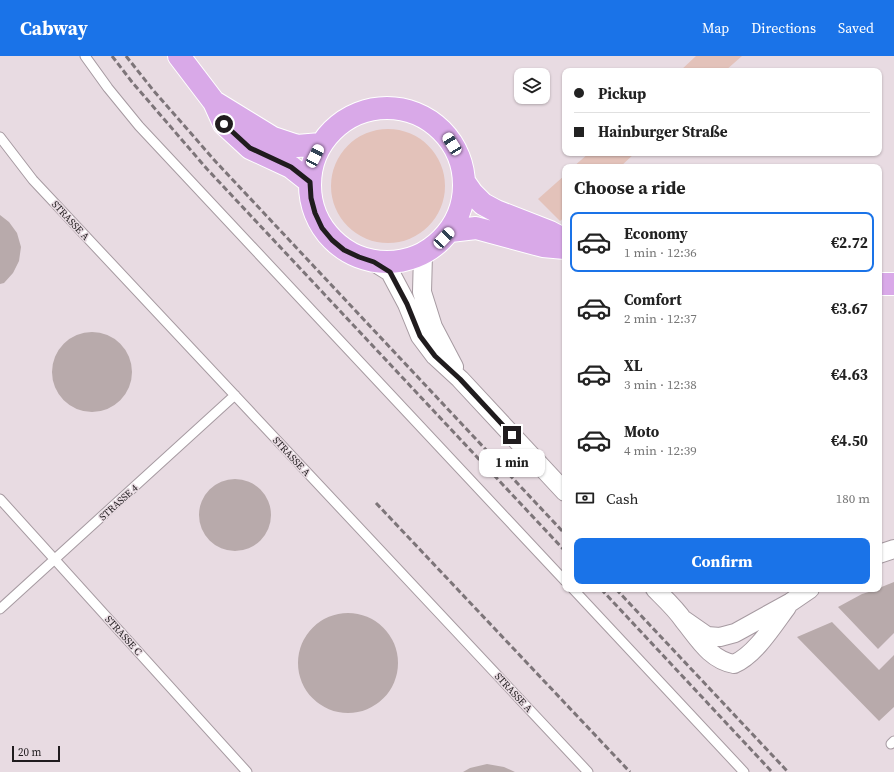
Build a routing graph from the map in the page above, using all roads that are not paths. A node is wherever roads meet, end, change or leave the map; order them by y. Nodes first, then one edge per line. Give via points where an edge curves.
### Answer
1 (85, 56) edge
2 (179, 56) edge
3 (214, 102) junction
4 (0, 137) edge
5 (321, 144) junction
6 (310, 182) junction
7 (465, 183) junction
8 (450, 231) junction
9 (562, 238) edge
10 (562, 248) edge
11 (423, 254) junction
12 (374, 262) junction
13 (882, 284) edge
14 (894, 284) edge
15 (460, 379) junction
16 (235, 395) junction
17 (562, 489) edge
18 (0, 499) edge
19 (894, 549) edge
20 (882, 553) edge
21 (55, 559) junction
22 (562, 578) edge
23 (575, 592) edge
24 (658, 592) edge
25 (806, 592) edge
26 (791, 602) junction
27 (0, 609) edge
28 (684, 620) junction
29 (720, 637) junction
30 (734, 664) junction
31 (247, 772) edge
32 (588, 772) edge
33 (744, 772) edge

1 - 22 lane via 139,126
2 - 3 main road
3 - 5 main road via 273,138 297,146
3 - 6 main road via 224,124 250,148 291,167
4 - 16 lane, STRASSE A via 33,180
5 - 6 main road via 313,162
5 - 7 main road via 344,120 359,113 391,108 407,110 423,116 448,137 457,151
6 - 12 main road via 311,198 322,228 344,250
7 - 8 main road via 460,211
7 - 9 main road via 483,204 496,212
8 - 10 main road via 476,228 543,246
8 - 11 main road via 438,244
11 - 12 main road via 399,262
11 - 15 street via 422,292 433,327
12 - 15 street via 390,272 420,336 435,356
13 - 14 main road
15 - 17 street
16 - 21 lane, STRASSE 4
16 - 32 lane, STRASSE A
18 - 21 lane, STRASSE C
19 - 20 street
21 - 27 lane, STRASSE 4
21 - 31 lane, STRASSE C
23 - 33 lane
24 - 28 street
25 - 26 street
26 - 29 street via 736,633
26 - 30 street via 754,650 742,661
28 - 29 street via 707,636
28 - 30 street via 713,655 725,663
29 - 30 street

